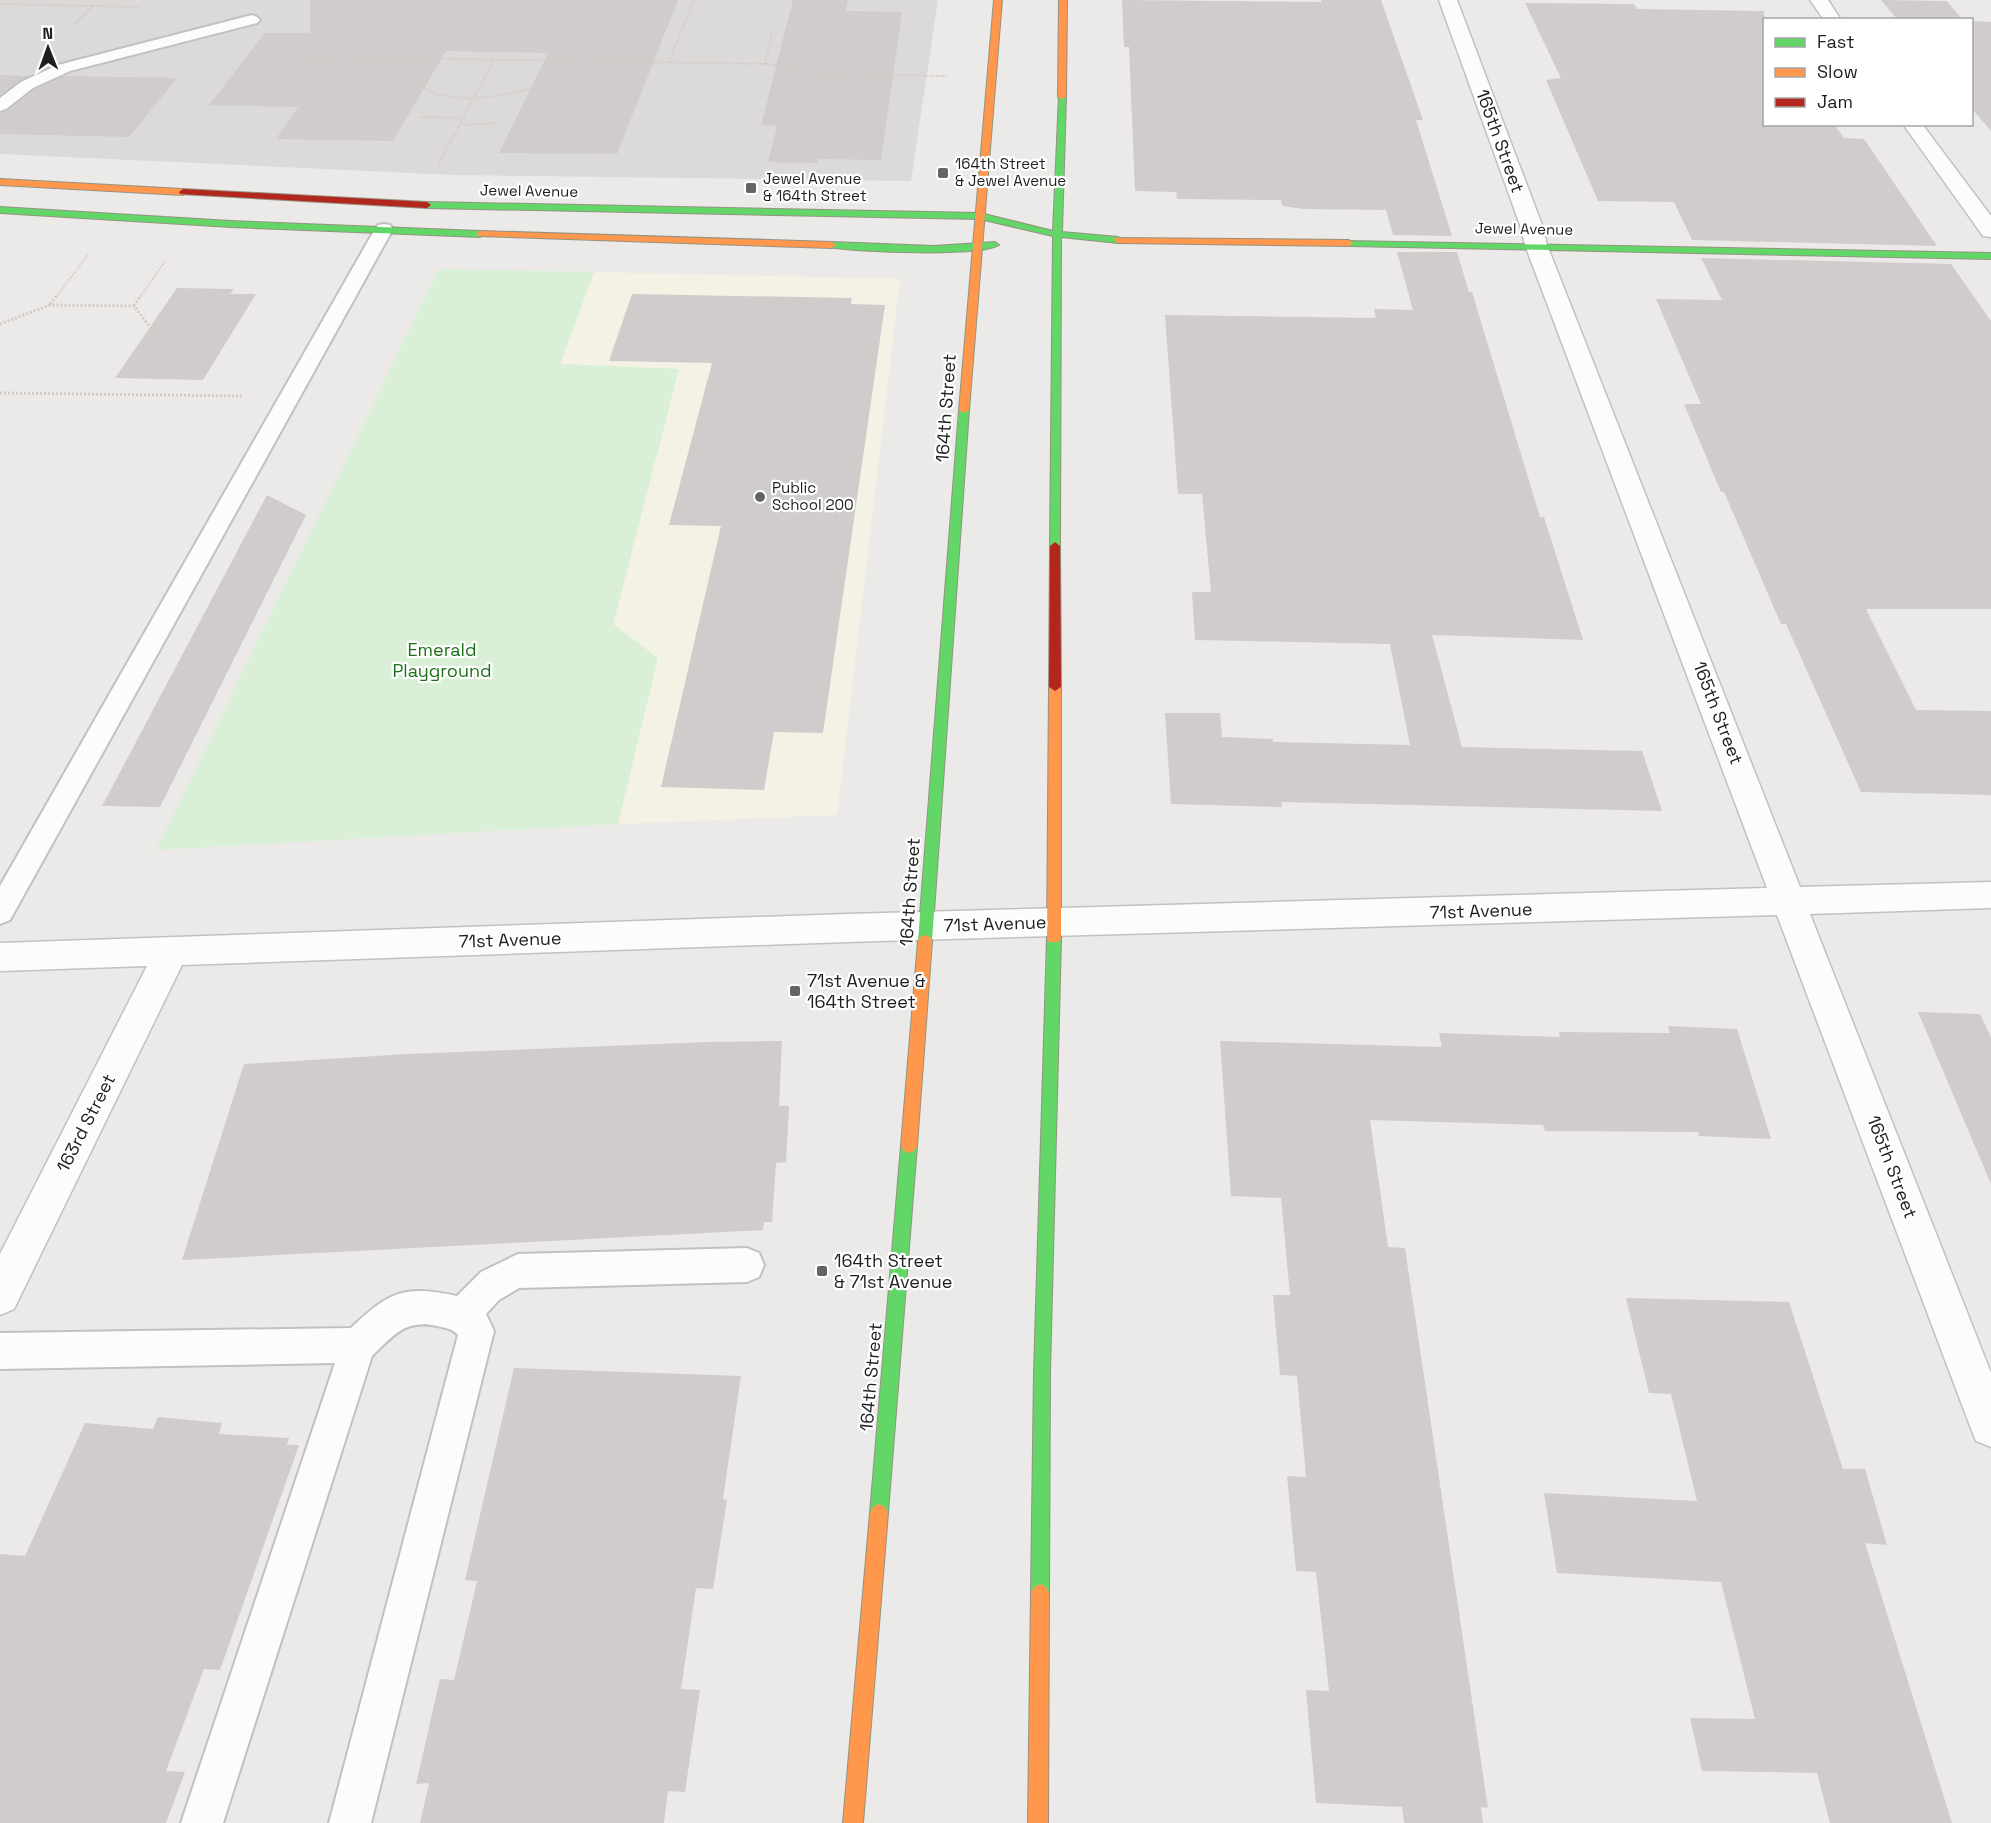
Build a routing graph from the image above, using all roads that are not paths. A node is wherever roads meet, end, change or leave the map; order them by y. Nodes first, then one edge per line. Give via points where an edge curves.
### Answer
1 (998, 0) edge
2 (1063, 0) edge
3 (1448, 0) edge
4 (1819, 0) edge
5 (1832, 18) edge
6 (252, 20) dead end
7 (0, 106) edge
8 (1913, 126) edge
9 (0, 182) edge
10 (0, 210) edge
11 (980, 216) junction
12 (384, 229) junction
13 (1991, 231) edge
14 (1056, 234) junction
15 (1536, 245) junction
16 (976, 248) junction
17 (1991, 256) edge
18 (1991, 895) edge
19 (1791, 903) junction
20 (0, 912) edge
21 (1054, 923) junction
22 (926, 926) junction
23 (172, 951) junction
24 (0, 957) edge
25 (747, 1265) dead end
26 (0, 1295) edge
27 (464, 1315) junction
28 (358, 1345) junction
29 (0, 1351) edge
30 (1991, 1425) edge
31 (202, 1823) edge
32 (350, 1823) edge
33 (853, 1823) edge
34 (1038, 1823) edge

1 - 11 street, 164th Street
2 - 14 street
3 - 15 street, 165th Street
4 - 5 street
6 - 7 lane via 64,68 27,85
8 - 13 street
9 - 11 street, Jewel Avenue via 427,205
10 - 12 street, Jewel Avenue
11 - 14 street, Jewel Avenue
11 - 16 street, 164th Street
12 - 16 street, Jewel Avenue
12 - 20 lane
14 - 15 street, Jewel Avenue via 1112,240
14 - 16 street, Jewel Avenue
14 - 21 street
15 - 17 street, Jewel Avenue
15 - 19 street, 165th Street
16 - 22 street, 164th Street
18 - 19 street, 71st Avenue
19 - 21 street, 71st Avenue
19 - 30 street, 165th Street
21 - 22 street, 71st Avenue
21 - 34 street via 1042,1373
22 - 23 street, 71st Avenue
22 - 33 street, 164th Street
23 - 24 street, 71st Avenue
23 - 26 street, 163rd Street
25 - 27 lane via 518,1271 494,1281
27 - 28 lane via 427,1307 401,1309
27 - 32 lane via 477,1331
28 - 29 lane
28 - 31 lane

